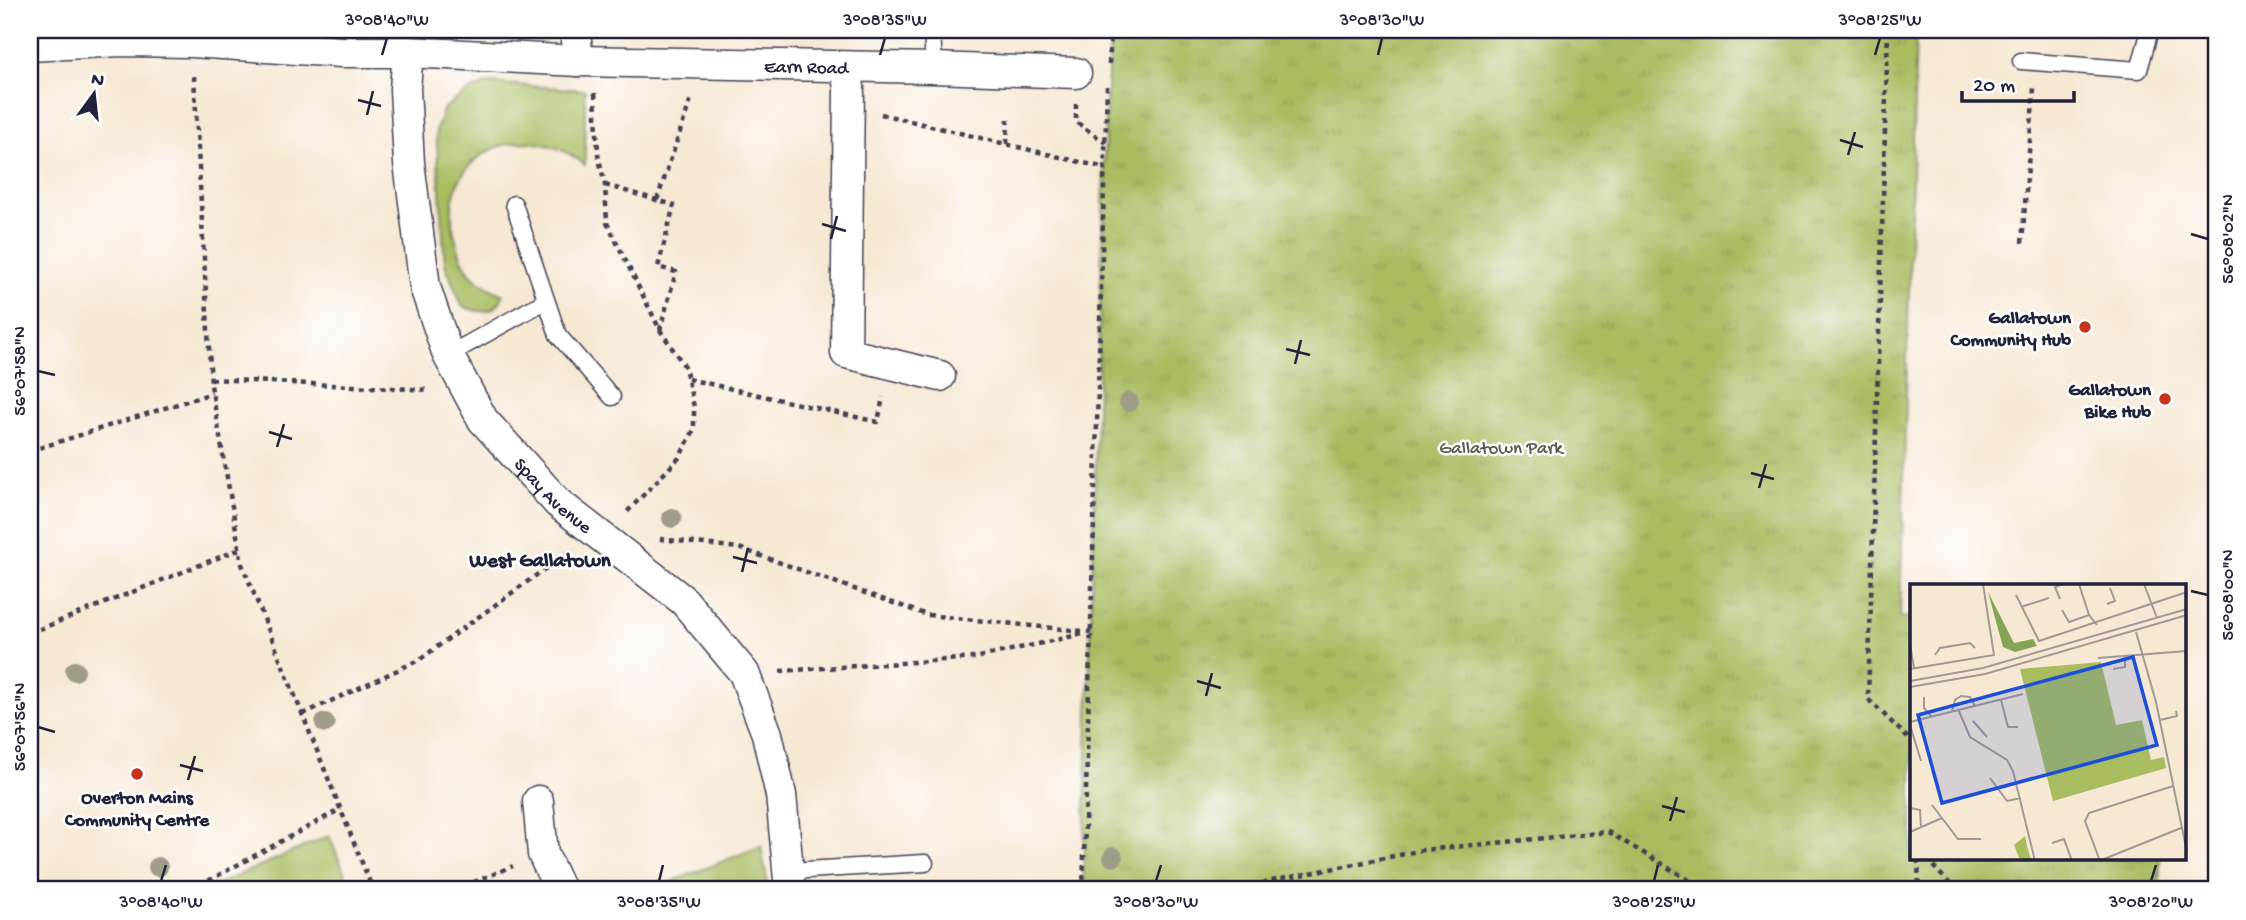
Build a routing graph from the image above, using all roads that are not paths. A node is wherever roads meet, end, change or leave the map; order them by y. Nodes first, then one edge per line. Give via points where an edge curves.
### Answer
1 (575, 30) edge
2 (932, 30) edge
3 (2150, 30) edge
4 (121, 35) edge
5 (345, 41) edge
6 (30, 46) edge
7 (408, 52) junction
8 (2028, 62) road end
9 (845, 67) junction
10 (934, 68) junction
11 (586, 72) junction
12 (1076, 73) road end
13 (514, 204) dead end
14 (545, 301) junction
15 (448, 355) junction
16 (940, 376) dead end
17 (612, 397) dead end
18 (538, 801) dead end
19 (925, 863) dead end
20 (790, 880) edge
21 (560, 890) edge

1 - 11 street
2 - 10 lane
3 - 8 lane via 2139,70
4 - 5 street, Earn Road via 192,41
4 - 6 street, Earn Road
5 - 7 street, Earn Road
7 - 11 street, Earn Road
7 - 15 street, Spay Avenue via 408,151 423,273
9 - 10 street, Earn Road
9 - 11 street, Earn Road
9 - 16 street via 849,87 846,353
10 - 12 street, Earn Road
13 - 14 lane
14 - 15 lane
14 - 17 lane via 558,335
15 - 20 street, Spay Avenue via 483,420 558,503 684,601 744,673 767,734 781,795
18 - 21 street via 544,854
19 - 20 lane

